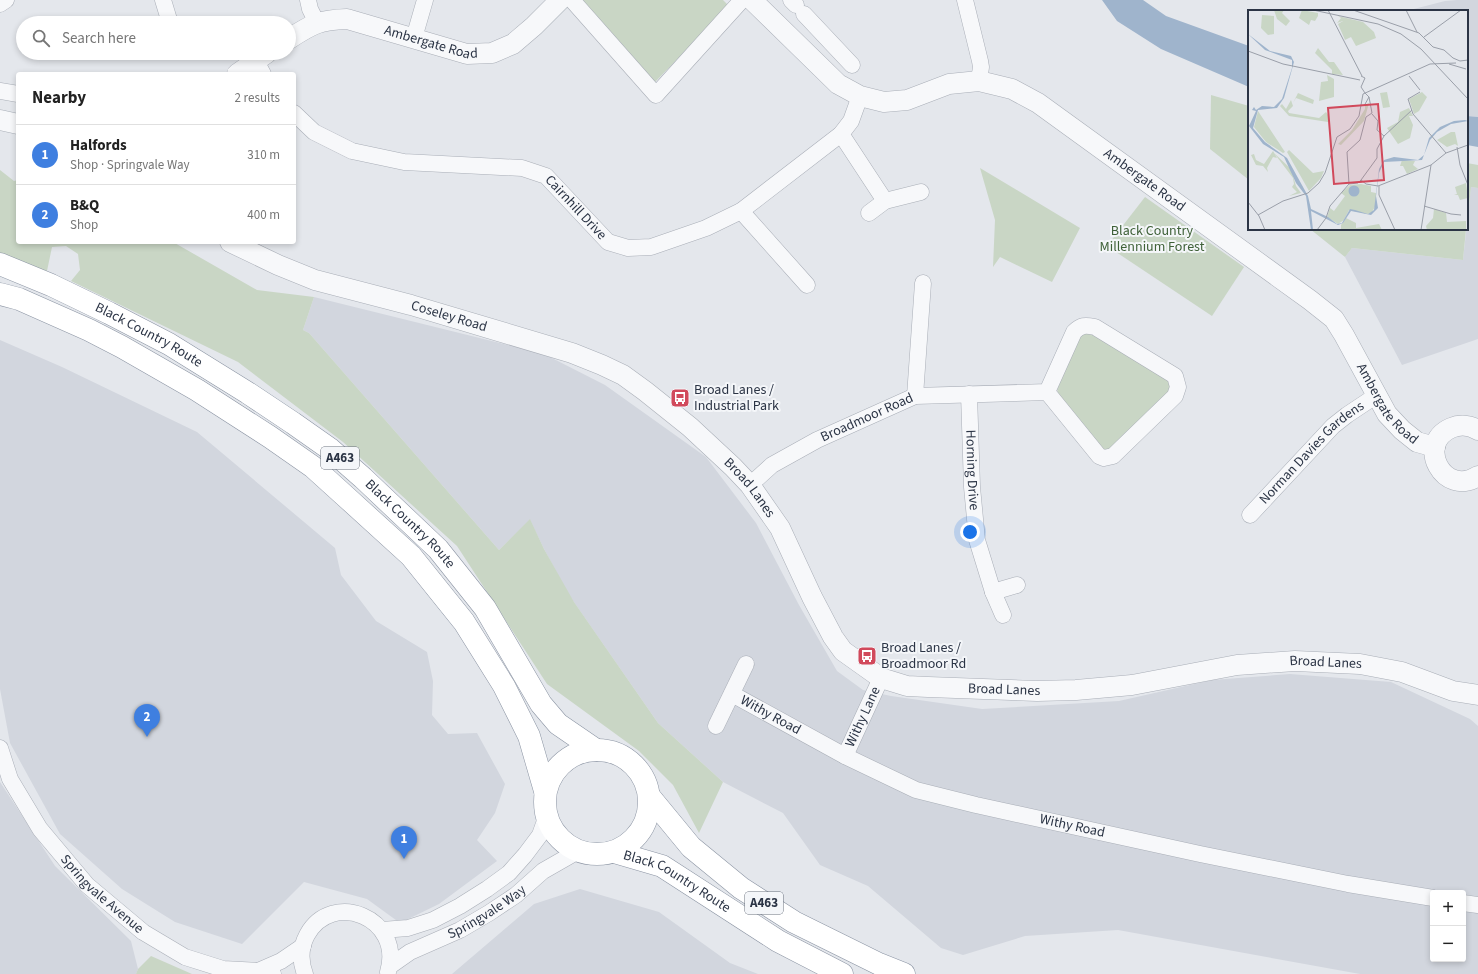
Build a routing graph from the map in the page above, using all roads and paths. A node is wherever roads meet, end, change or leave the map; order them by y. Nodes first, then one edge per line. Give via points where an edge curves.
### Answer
1 (6, 0) edge
2 (163, 0) edge
3 (308, 0) edge
4 (425, 0) edge
5 (560, 0) edge
6 (572, 0) edge
7 (742, 0) edge
8 (752, 0) edge
9 (965, 0) edge
10 (0, 4) edge
11 (797, 6) edge
12 (168, 16) edge
13 (316, 23) junction
14 (296, 35) edge
15 (414, 38) junction
16 (830, 41) junction
17 (812, 59) junction
18 (262, 63) edge
19 (852, 65) dead end
20 (242, 72) edge
21 (979, 81) junction
22 (0, 91) edge
23 (16, 94) edge
24 (860, 96) junction
25 (296, 114) edge
26 (0, 120) edge
27 (16, 124) edge
28 (841, 134) junction
29 (921, 192) dead end
30 (884, 201) junction
31 (741, 211) junction
32 (869, 213) dead end
33 (234, 244) edge
34 (0, 264) edge
35 (923, 283) dead end
36 (807, 285) dead end
37 (0, 294) edge
38 (1047, 392) junction
39 (969, 394) junction
40 (1377, 395) junction
41 (915, 396) junction
42 (663, 404) joint
43 (1477, 428) edge
44 (1435, 447) junction
45 (1476, 481) edge
46 (750, 485) junction
47 (1250, 515) dead end
48 (1017, 585) dead end
49 (993, 592) junction
50 (1003, 615) dead end
51 (746, 664) dead end
52 (881, 678) junction
53 (732, 694) junction
54 (1478, 695) edge
55 (716, 726) dead end
56 (0, 748) edge
57 (596, 750) junction
58 (846, 756) junction
59 (545, 791) junction
60 (649, 796) junction
61 (546, 818) junction
62 (578, 851) junction
63 (614, 852) junction
64 (1430, 898) edge
65 (1466, 903) edge
66 (1478, 905) edge
67 (382, 930) junction
68 (303, 946) junction
69 (389, 970) edge
70 (266, 972) edge
71 (305, 974) edge
72 (842, 974) edge
73 (904, 974) edge

1 - 10 street
2 - 12 street
3 - 13 street
4 - 15 street
5 - 15 street, Ambergate Road via 513,44 492,53 466,54
6 - 7 street via 656,95
8 - 17 street, Ambergate Road
9 - 21 street via 980,61
11 - 16 street
13 - 14 street, Ambergate Road
13 - 15 street, Ambergate Road via 329,19 347,19
16 - 17 street
16 - 19 street
17 - 24 street, Ambergate Road via 838,84
18 - 20 street
21 - 24 street, Ambergate Road via 949,84 907,100 884,102
21 - 40 street, Ambergate Road via 1012,88 1038,103 1310,300 1334,319
22 - 23 street
24 - 28 street, Cairnhill Drive via 851,121
25 - 31 street, Cairnhill Drive via 314,132 352,151 404,162 522,168 546,176 608,242 628,248 651,247 706,228
26 - 27 street
28 - 30 street
28 - 31 street, Cairnhill Drive
29 - 30 street
30 - 32 street
31 - 36 street
33 - 42 street, Coseley Road via 315,280 411,305 572,353 623,376
34 - 57 highway, Black Country Route / A463 via 96,307 169,344 254,397 330,450 438,550 485,608 541,704 558,724
35 - 41 street
37 - 59 highway, Black Country Route / A463 via 19,299 89,330 197,390 313,467 411,556 464,622 504,686 529,736
38 - 38 street via 1099,456 1104,458 1113,456 1175,396 1178,387 1175,376 1095,327 1086,325 1080,326 1074,332
38 - 39 street, Broadmoor Road
39 - 41 street, Broadmoor Road
39 - 49 street, Horning Drive via 972,487 978,540
40 - 44 street, Ambergate Road via 1387,414 1402,430 1417,442
40 - 47 street, Norman Davies Gardens via 1333,426
41 - 46 street, Broadmoor Road via 818,440 779,461
42 - 46 street, Broad Lanes
43 - 44 street via 1467,425 1446,430 1438,438
44 - 45 street via 1438,469 1444,475 1458,481
46 - 52 street, Broad Lanes via 780,528 833,637 843,651
48 - 49 street
49 - 50 street, Horning Drive
51 - 53 street
52 - 54 street, Broad Lanes via 907,686 1076,690 1132,685 1237,665 1295,661 1360,664 1402,672 1453,691
52 - 58 street, Withy Lane
53 - 55 street
53 - 58 street, Withy Road
56 - 70 street, Springvale Avenue via 10,778 40,829 87,885 143,932 185,957 222,969
57 - 59 highway, A463 via 576,754 560,765
57 - 60 highway, A463 via 608,750 631,762 642,775
58 - 64 street, Withy Road via 916,790 976,805 1348,884
59 - 61 highway, A463
60 - 63 highway, A463 via 649,806 641,831 625,847
60 - 73 highway, Black Country Route / A463 via 691,848 741,888 794,922
61 - 62 highway, A463 via 558,837
61 - 67 street, Springvale Way via 540,835 525,855 509,873 487,890 433,920 408,928
62 - 63 highway, A463 via 596,855
62 - 69 street, Springvale Way via 543,871 516,895 488,914 460,930 410,952
63 - 72 highway, Black Country Route / A463 via 662,866 778,941
65 - 66 street
67 - 68 street via 366,917 341,913 319,922 309,932
67 - 69 street via 389,944
68 - 70 street, Springvale Avenue
68 - 71 street via 301,960

